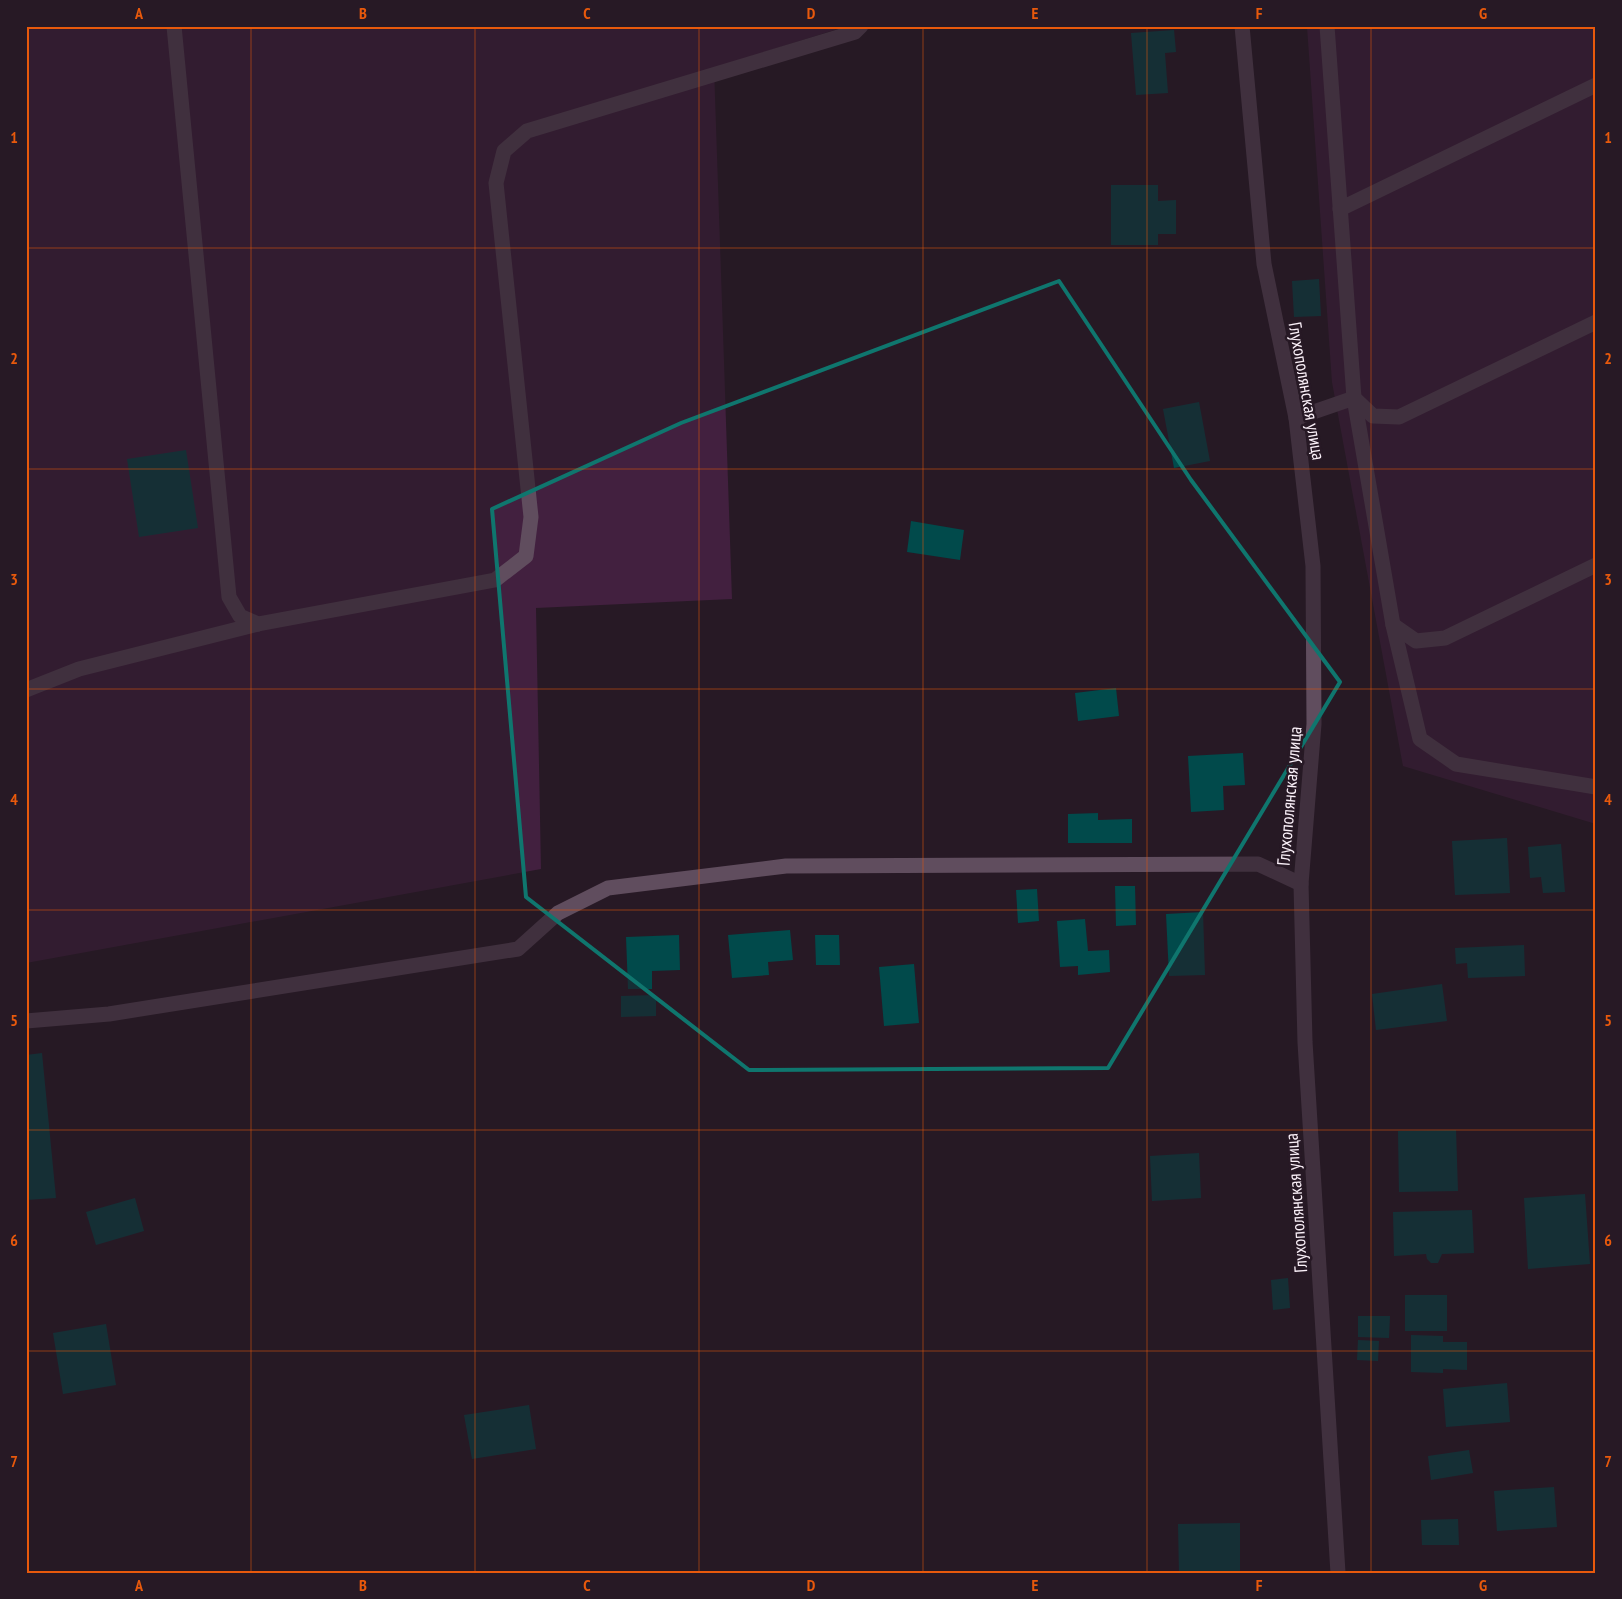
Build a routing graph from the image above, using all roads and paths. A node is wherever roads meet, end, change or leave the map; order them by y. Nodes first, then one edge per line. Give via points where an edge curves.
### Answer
1 (174, 26) edge
2 (861, 26) edge
3 (1242, 26) edge
4 (1327, 26) edge
5 (1596, 85) edge
6 (1340, 209) junction
7 (1596, 322) edge
8 (1354, 398) junction
9 (1296, 418) junction
10 (1596, 565) edge
11 (258, 624) junction
12 (1393, 625) junction
13 (26, 690) edge
14 (1596, 787) edge
15 (1301, 884) junction
16 (26, 1021) edge
17 (1338, 1573) edge

1 - 11 street via 229,597 240,616
2 - 11 street via 855,32 527,131 504,151 496,183 531,517 526,556 494,580
3 - 9 street, Глухополянская улица via 1264,264
4 - 6 street
5 - 6 street
6 - 8 street
7 - 8 street via 1399,417 1373,416
8 - 9 street
8 - 12 street
9 - 15 street, Глухополянская улица via 1314,576 1314,724
10 - 12 street via 1445,638 1416,641
11 - 13 street via 79,669
12 - 14 street via 1420,739 1456,764
15 - 16 street via 1258,864 786,866 608,888 558,913 518,949 110,1014
15 - 17 street, Глухополянская улица via 1305,1042

